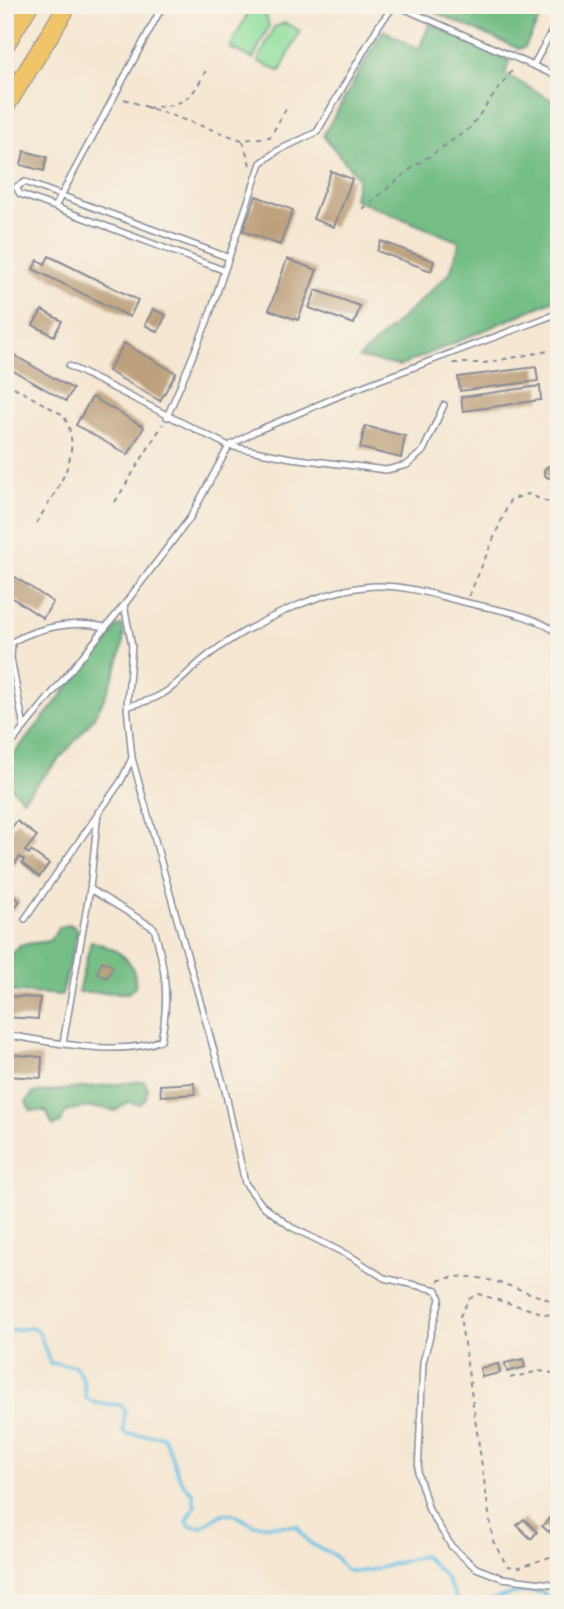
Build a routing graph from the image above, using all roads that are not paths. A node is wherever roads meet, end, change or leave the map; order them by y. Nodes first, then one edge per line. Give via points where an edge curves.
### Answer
1 (29, 5) edge
2 (68, 5) edge
3 (163, 5) edge
4 (395, 5) edge
5 (559, 18) edge
6 (5, 45) edge
7 (534, 64) junction
8 (559, 77) edge
9 (5, 107) edge
10 (62, 195) junction
11 (55, 208) junction
12 (227, 257) junction
13 (223, 270) junction
14 (559, 313) edge
15 (69, 366) dead end
16 (444, 405) dead end
17 (167, 417) junction
18 (229, 446) junction
19 (124, 606) junction
20 (105, 627) junction
21 (559, 634) edge
22 (127, 706) junction
23 (24, 728) junction
24 (5, 732) edge
25 (15, 740) junction
26 (5, 751) edge
27 (132, 758) junction
28 (98, 812) junction
29 (90, 889) junction
30 (25, 919) dead end
31 (5, 1035) edge
32 (63, 1042) junction
33 (559, 1585) edge

1 - 6 main road
2 - 9 main road
3 - 10 lane
4 - 7 lane
4 - 12 lane via 317,132 277,150 261,163
5 - 7 lane
7 - 8 lane
10 - 11 lane
10 - 11 lane via 25,182 16,187 20,194
10 - 12 lane
11 - 13 lane
12 - 13 lane
13 - 17 lane via 207,322
14 - 18 lane via 265,427
15 - 17 lane
16 - 18 lane via 423,451 407,465 386,470
17 - 18 lane
18 - 19 lane via 190,518
19 - 20 lane
19 - 22 lane via 132,646
20 - 23 lane
20 - 23 lane via 84,622 24,635 12,642 10,658
21 - 22 lane via 529,618 415,590 342,589 227,642 154,701
22 - 27 lane
23 - 25 lane
24 - 25 lane
25 - 26 lane
27 - 28 lane
27 - 33 lane via 225,1090 245,1183 262,1205 291,1227 384,1278 437,1290 440,1299 423,1362 418,1474 429,1510 452,1547 476,1567 502,1578
28 - 29 lane
28 - 30 lane
29 - 32 lane
29 - 32 lane via 154,928 168,1009 161,1040 146,1047
31 - 32 lane

